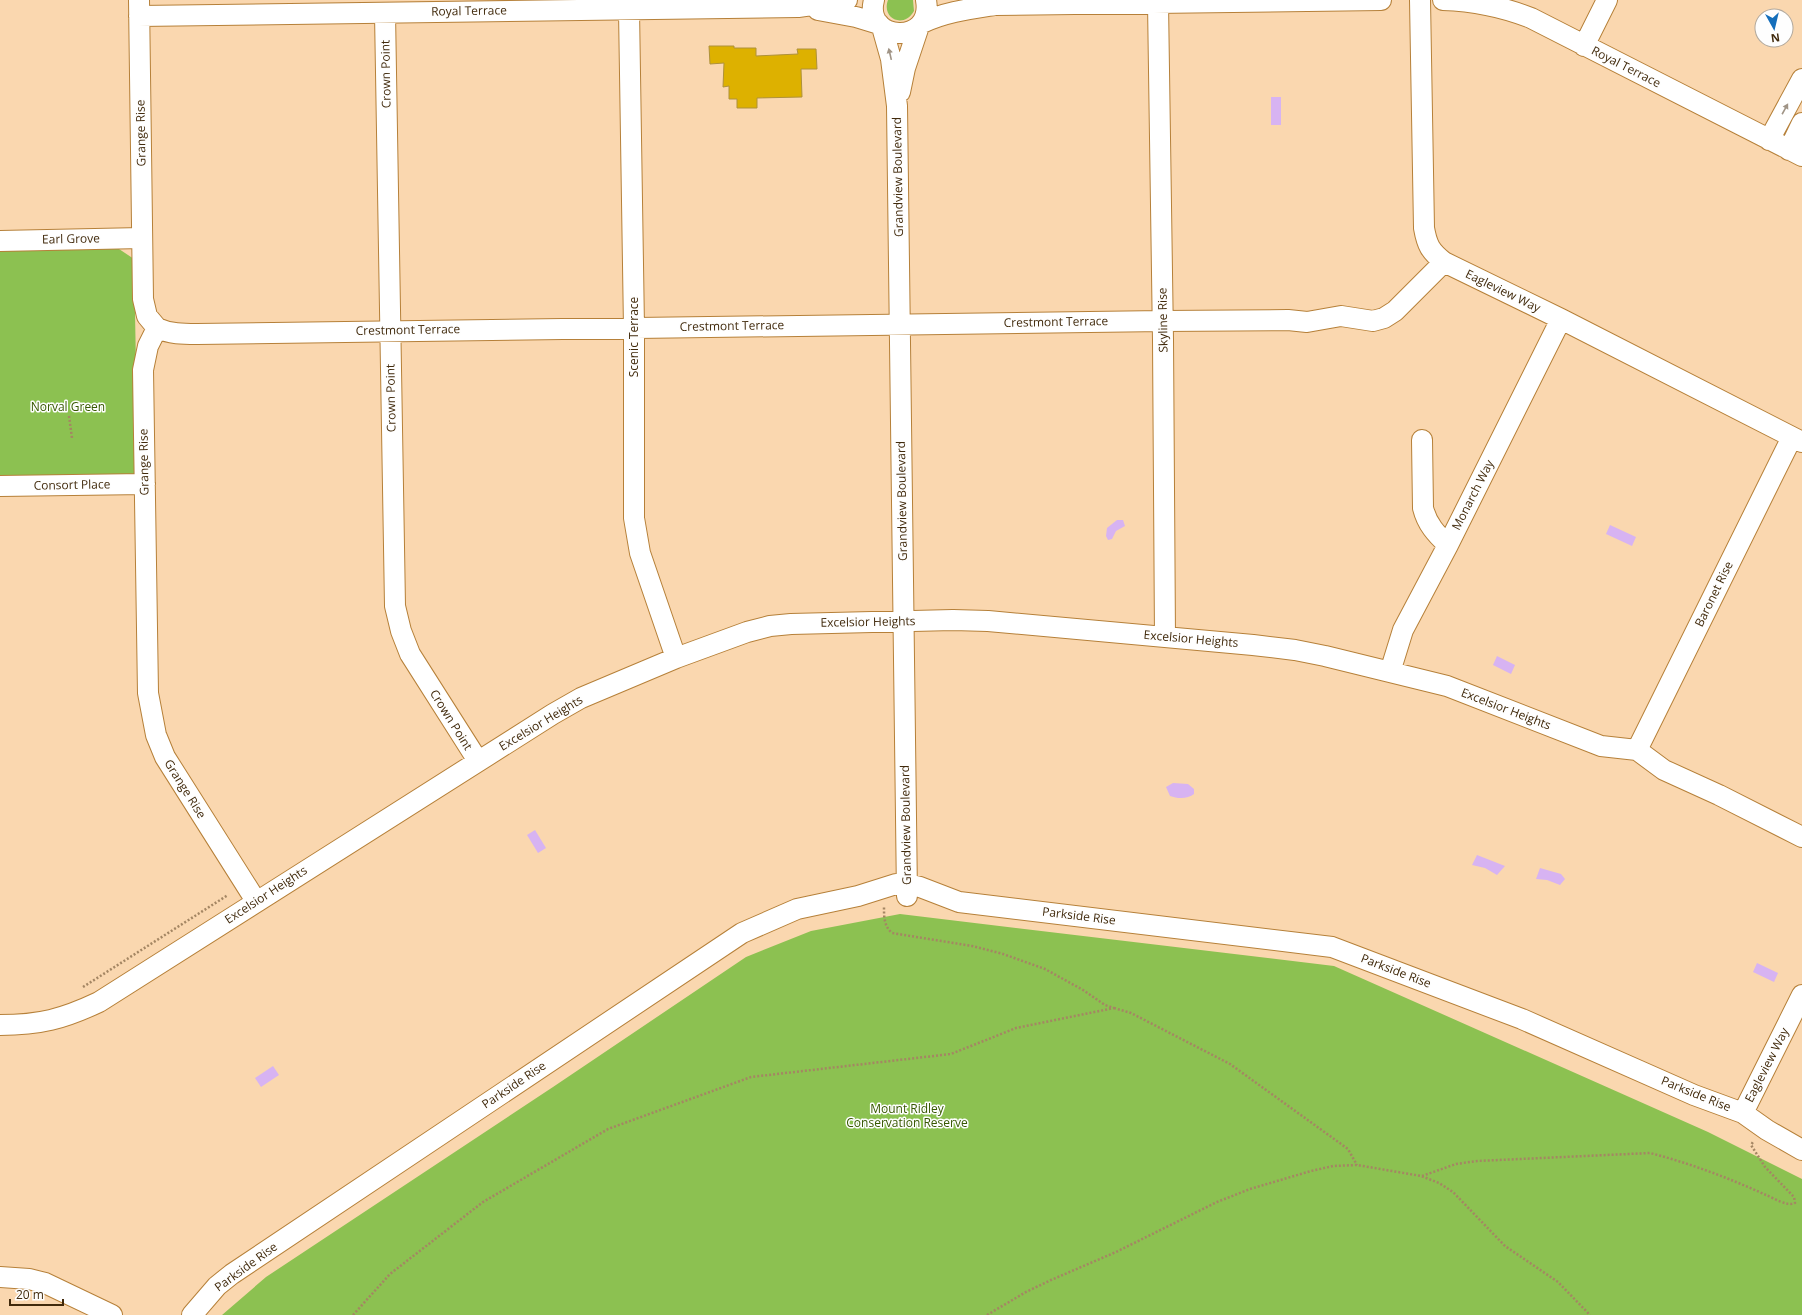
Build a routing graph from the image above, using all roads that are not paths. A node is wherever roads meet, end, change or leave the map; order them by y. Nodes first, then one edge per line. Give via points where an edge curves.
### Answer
1 (847, 0) edge
2 (874, 0) edge
3 (926, 0) edge
4 (969, 0) edge
5 (1381, 0) edge
6 (1420, 0) edge
7 (1443, 0) edge
8 (1606, 0) edge
9 (1158, 3) junction
10 (995, 5) junction
11 (798, 7) junction
12 (139, 8) edge
13 (386, 8) edge
14 (629, 10) junction
15 (920, 25) junction
16 (880, 26) junction
17 (1584, 46) junction
18 (1802, 79) edge
19 (897, 106) junction
20 (1802, 123) edge
21 (1769, 140) junction
22 (1795, 153) edge
23 (142, 238) junction
24 (0, 240) edge
25 (1444, 262) junction
26 (1561, 319) junction
27 (1163, 321) junction
28 (900, 324) junction
29 (157, 328) junction
30 (634, 328) junction
31 (389, 331) junction
32 (1422, 440) dead end
33 (1797, 440) edge
34 (145, 484) junction
35 (0, 486) edge
36 (1448, 545) junction
37 (904, 621) junction
38 (1165, 637) junction
39 (676, 658) junction
40 (1390, 672) junction
41 (1637, 750) junction
42 (478, 761) junction
43 (1802, 837) edge
44 (907, 890) junction
45 (858, 896) junction
46 (256, 901) junction
47 (1802, 995) edge
48 (0, 1025) edge
49 (1743, 1113) junction
50 (1802, 1150) edge
51 (0, 1277) edge
52 (112, 1315) edge
53 (192, 1315) edge

1 - 11 street, Royal Terrace
2 - 16 street, Grandview Boulevard via 873,10
3 - 15 street, Grandview Boulevard via 927,9
4 - 10 street
5 - 9 street
6 - 25 street, Eagleview Way via 1424,228 1429,247
7 - 17 street, Royal Terrace via 1510,10
8 - 17 street
9 - 10 street
9 - 27 street, Skyline Rise
10 - 15 street via 958,10 936,16
11 - 14 street, Royal Terrace
11 - 16 street, Royal Terrace via 838,13
12 - 13 street, Royal Terrace
12 - 23 street, Grange Rise
13 - 14 street, Royal Terrace
13 - 31 street, Crown Point
14 - 30 street, Scenic Terrace
15 - 16 street, Royal Terrace via 905,34 889,32
15 - 19 street, Grandview Boulevard
19 -> 16 street, Grandview Boulevard via 891,59
17 - 21 street, Royal Terrace
21 -> 18 street
19 - 28 street, Grandview Boulevard
20 - 22 street
21 - 22 street, Royal Terrace
23 - 24 street, Earl Grove
23 - 29 street, Grange Rise via 145,309 150,321
25 - 26 street, Eagleview Way
25 - 27 street, Crestmont Terrace via 1395,311 1373,321 1341,316 1307,322
26 - 33 street, Eagleview Way
26 - 36 street, Monarch Way
27 - 28 street, Crestmont Terrace
27 - 38 street, Skyline Rise
28 - 30 street, Crestmont Terrace
28 - 37 street, Grandview Boulevard
29 - 31 street, Crestmont Terrace via 175,334
29 - 34 street, Grange Rise via 148,346 143,370
30 - 31 street, Crestmont Terrace
30 - 39 street, Scenic Terrace via 636,537
31 - 42 street, Crown Point via 395,606 410,654
32 - 36 street via 1423,508 1426,519 1438,537
33 - 41 street, Baronet Rise
34 - 35 street, Consort Place
34 - 46 street, Grange Rise via 148,693 156,735 176,776
36 - 40 street, Monarch Way via 1403,630
37 - 38 street, Excelsior Heights via 988,621
37 - 39 street, Excelsior Heights via 770,626
37 - 44 street, Grandview Boulevard
38 - 40 street, Excelsior Heights via 1295,650
39 - 42 street, Excelsior Heights via 581,698
40 - 41 street, Excelsior Heights via 1447,686 1601,746
41 - 43 street via 1664,770
42 - 46 street, Excelsior Heights
44 - 45 street, Parkside Rise via 883,898
44 - 45 street, Parkside Rise via 896,884
44 - 49 street, Parkside Rise via 942,904 959,902 1332,948 1522,1019 1694,1095
45 - 53 street, Parkside Rise via 797,909 742,933 232,1274 217,1286
46 - 48 street, Excelsior Heights via 99,1002 50,1021
47 - 49 street, Eagleview Way
49 - 50 street, Parkside Rise
51 - 52 street via 46,1283

